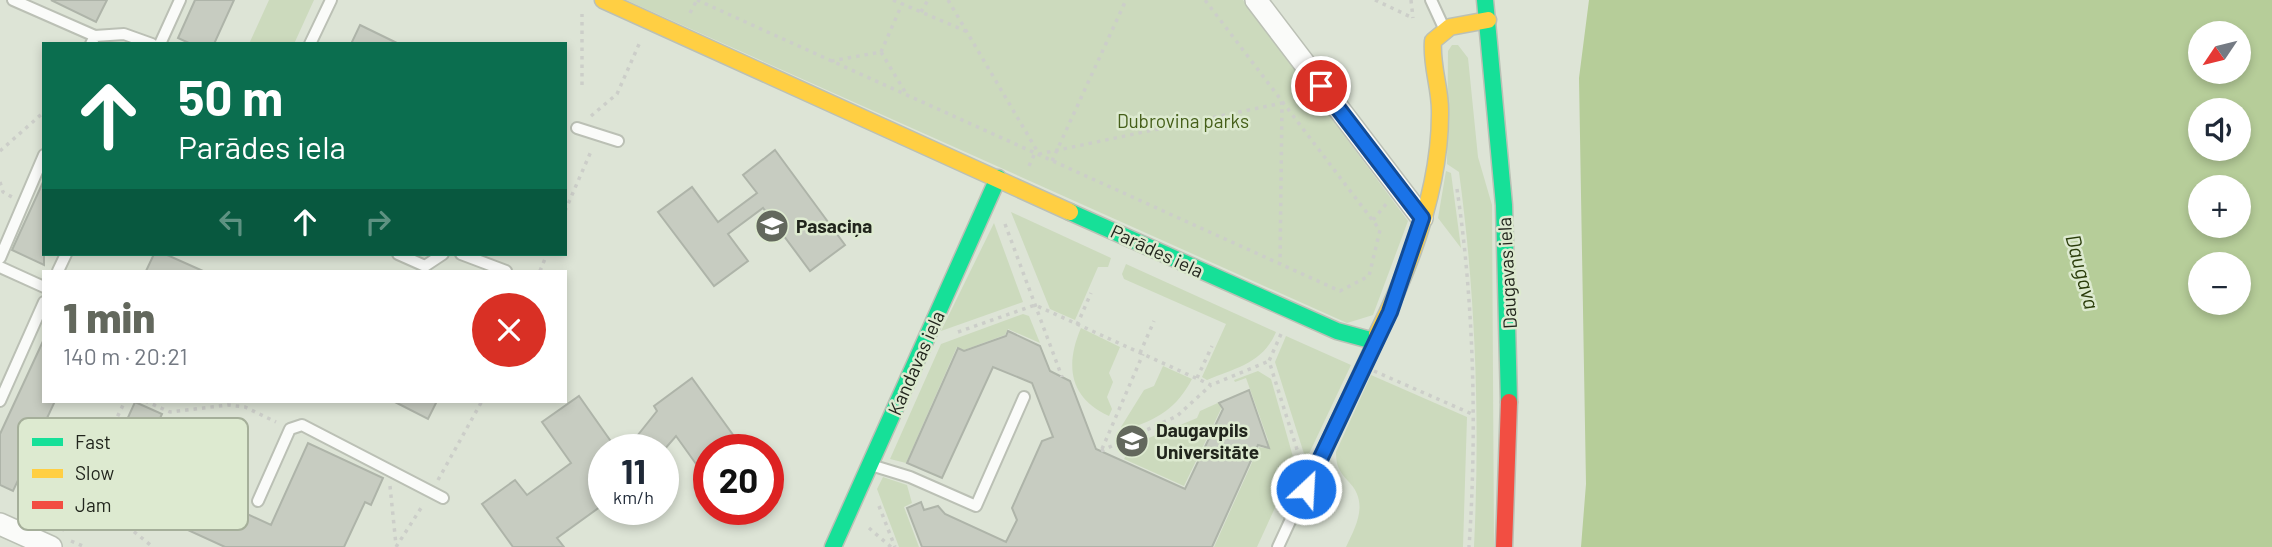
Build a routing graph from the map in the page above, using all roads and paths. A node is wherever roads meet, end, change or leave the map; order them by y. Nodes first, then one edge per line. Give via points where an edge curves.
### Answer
1 (13, 0) edge
2 (180, 0) edge
3 (331, 0) edge
4 (603, 0) edge
5 (697, 0) edge
6 (893, 0) edge
7 (928, 0) edge
8 (948, 0) edge
9 (1126, 0) edge
10 (1205, 0) edge
11 (1256, 0) edge
12 (1375, 0) edge
13 (1411, 0) edge
14 (1431, 0) edge
15 (1485, 0) edge
16 (902, 4) junction
17 (582, 12) dead end
18 (921, 12) junction
19 (1488, 20) junction
20 (1444, 30) junction
21 (968, 32) junction
22 (641, 39) dead end
23 (93, 40) edge
24 (146, 42) edge
25 (161, 42) edge
26 (311, 42) edge
27 (881, 52) junction
28 (830, 61) junction
29 (582, 85) dead end
30 (617, 94) dead end
31 (908, 96) junction
32 (1282, 103) junction
33 (42, 114) edge
34 (578, 128) dead end
35 (598, 134) junction
36 (618, 141) dead end
37 (1058, 150) junction
38 (0, 151) edge
39 (42, 160) edge
40 (1052, 161) junction
41 (998, 178) junction
42 (1457, 188) dead end
43 (1393, 198) dead end
44 (567, 206) edge
45 (1002, 214) dead end
46 (1422, 218) junction
47 (1373, 220) junction
48 (402, 256) edge
49 (440, 256) edge
50 (466, 256) edge
51 (0, 258) edge
52 (1280, 264) junction
53 (0, 267) edge
54 (503, 270) edge
55 (42, 286) edge
56 (1091, 293) dead end
57 (1035, 305) junction
58 (42, 306) edge
59 (1154, 321) dead end
60 (1077, 324) junction
61 (1280, 337) dead end
62 (1374, 341) junction
63 (923, 345) junction
64 (1212, 346) dead end
65 (1141, 354) junction
66 (1269, 361) junction
67 (1373, 370) dead end
68 (1062, 377) dead end
69 (1197, 378) junction
70 (1211, 385) junction
71 (1024, 397) dead end
72 (0, 401) edge
73 (150, 403) edge
74 (481, 403) edge
75 (1472, 414) junction
76 (290, 429) junction
77 (1301, 463) dead end
78 (388, 468) junction
79 (869, 470) junction
80 (432, 492) junction
81 (443, 498) dead end
82 (258, 501) dead end
83 (0, 524) edge
84 (18, 530) edge
85 (19, 530) edge
86 (132, 530) edge
87 (55, 541) edge
88 (153, 547) edge
89 (833, 547) edge
90 (895, 547) edge
91 (1278, 547) edge
92 (1469, 547) edge
93 (1504, 547) edge

1 - 23 lane
2 - 25 lane
3 - 26 lane
4 - 41 street, Parādes iela
5 - 28 path
6 - 16 path
7 - 18 path
8 - 21 path
9 - 37 path
10 - 32 path
11 - 46 street
12 - 13 path via 1413,18
14 - 20 lane
15 - 19 street, Daugavas iela
16 - 18 path
16 - 27 path
17 - 29 path
18 - 21 path
19 - 20 street
19 - 93 street, Daugavas iela via 1510,346
20 - 46 street via 1433,41 1440,110 1438,144
21 - 37 path via 1039,154
22 - 30 path
23 - 24 lane via 124,34
27 - 28 path
27 - 31 path
28 - 31 path
31 - 40 path
32 - 37 path
32 - 47 path
32 - 52 path
33 - 38 path
34 - 35 lane
35 - 36 lane
35 - 44 path
37 - 40 path
39 - 51 lane
40 - 52 path
41 - 62 street, Parādes iela via 1291,312
41 - 63 street, Kandavas iela
42 - 75 path via 1465,243
43 - 47 path
45 - 57 path
46 - 62 street via 1390,312
47 - 52 path via 1380,230 1369,276 1340,292
48 - 49 lane via 425,266
50 - 54 lane
53 - 55 lane
56 - 60 path
57 - 60 path
57 - 63 path
57 - 68 path
58 - 72 lane
59 - 65 path
60 - 65 path
61 - 66 path
62 - 91 lane
63 - 79 street, Kandavas iela
64 - 69 path
65 - 69 path
65 - 70 path via 1101,451 1177,416
66 - 70 path
66 - 77 path
67 - 75 path
69 - 70 path
71 - 79 lane via 976,506 910,477
73 - 76 path via 170,412 245,407
74 - 80 path
75 - 92 path
76 - 78 lane via 302,425
76 - 82 lane
78 - 80 lane
78 - 80 path via 396,547
79 - 89 street, Kandavas iela
79 - 90 path
80 - 81 lane
83 - 84 street
85 - 87 street
86 - 88 path

